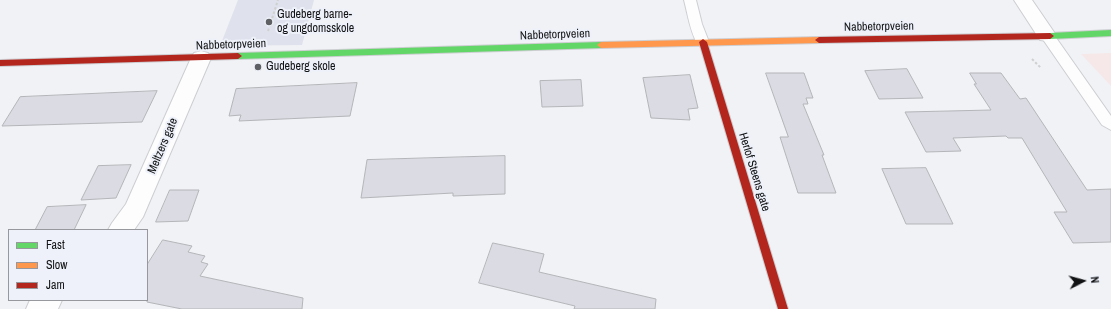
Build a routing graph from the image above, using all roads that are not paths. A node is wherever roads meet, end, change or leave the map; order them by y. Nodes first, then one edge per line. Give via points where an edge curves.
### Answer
1 (690, 0) edge
2 (1023, 0) edge
3 (1111, 33) edge
4 (1047, 35) junction
5 (703, 42) junction
6 (201, 58) junction
7 (0, 63) edge
8 (1111, 124) edge
9 (121, 229) edge
10 (48, 301) edge
11 (39, 309) edge
12 (783, 309) edge

1 - 5 lane
2 - 4 street
3 - 4 street, Nabbetorpveien
4 - 5 street, Nabbetorpveien
4 - 8 lane
5 - 6 street, Nabbetorpveien
5 - 12 street, Herlof Steens gate
6 - 7 street, Nabbetorpveien
6 - 9 street, Meltzers gate via 136,210
10 - 11 street

